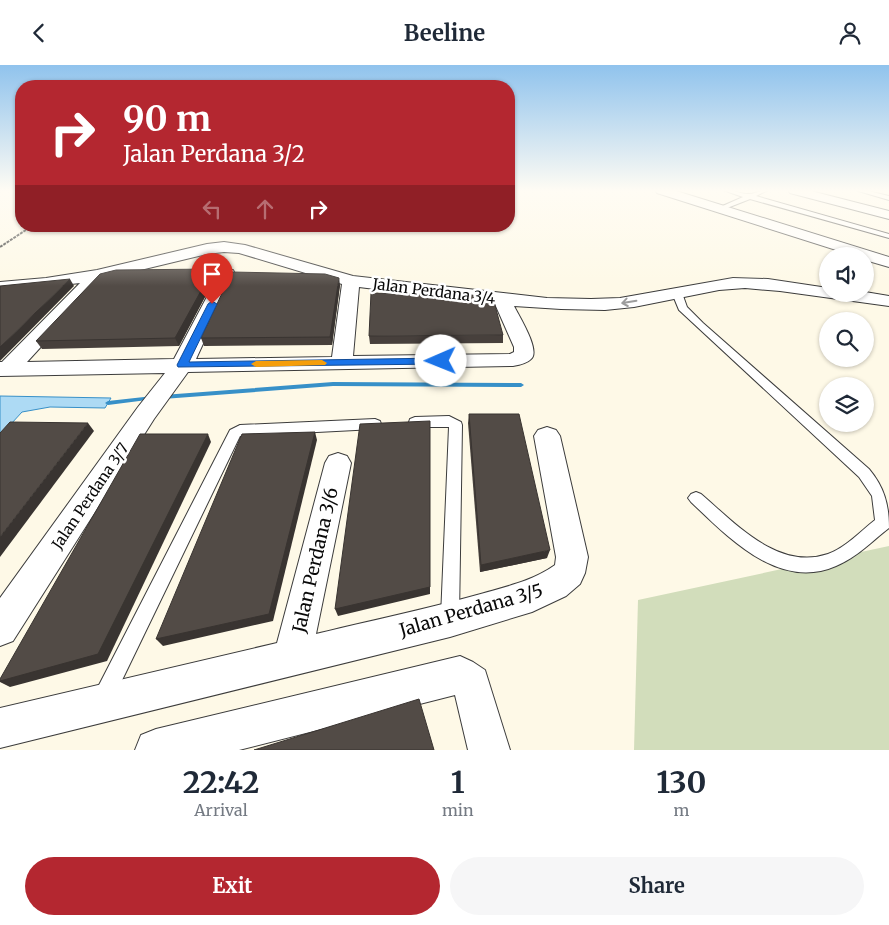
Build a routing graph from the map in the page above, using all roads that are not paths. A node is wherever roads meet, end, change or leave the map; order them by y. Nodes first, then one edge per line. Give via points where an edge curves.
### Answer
1 (761, 222) edge
2 (841, 222) edge
3 (889, 235) edge
4 (889, 262) edge
5 (227, 274) dead end
6 (98, 275) junction
7 (351, 281) junction
8 (0, 287) edge
9 (819, 292) edge
10 (677, 293) junction
11 (502, 299) junction
12 (874, 299) edge
13 (889, 301) edge
14 (342, 363) junction
15 (182, 365) junction
16 (4, 369) edge
17 (547, 437) dead end
18 (338, 463) dead end
19 (696, 498) dead end
20 (450, 620) junction
21 (0, 628) edge
22 (292, 658) junction
23 (100, 705) junction
24 (0, 728) edge
25 (156, 750) edge
26 (489, 750) edge

1 - 4 street
2 - 3 lane
5 - 15 street, Jalan Perdana 3/7
6 - 7 street, Jalan Perdana 3/4 via 224,247 240,248
6 - 8 street, Jalan Perdana 3/4
6 - 16 street
7 - 11 street, Jalan Perdana 3/4
7 - 14 street
9 - 10 street via 734,283
10 -> 11 street via 621,303 586,305
10 - 19 lane via 682,308 699,325 864,473 878,490 883,506 883,523 831,561 789,564 746,542
11 - 14 street, Jalan Perdana 3/4 via 524,347 524,355 513,360
12 - 13 street
14 - 15 street, Jalan Perdana 3/4
15 - 16 street, Jalan Perdana 3/4
15 - 21 street, Jalan Perdana 3/7
17 - 20 street, Jalan Perdana 3/5 via 572,557 569,573 532,596
18 - 22 street, Jalan Perdana 3/6
20 - 22 street, Jalan Perdana 3/5
20 - 23 lane via 456,425 449,421 240,430 235,433
22 - 23 street
23 - 24 street
25 - 26 street via 460,675 471,684

